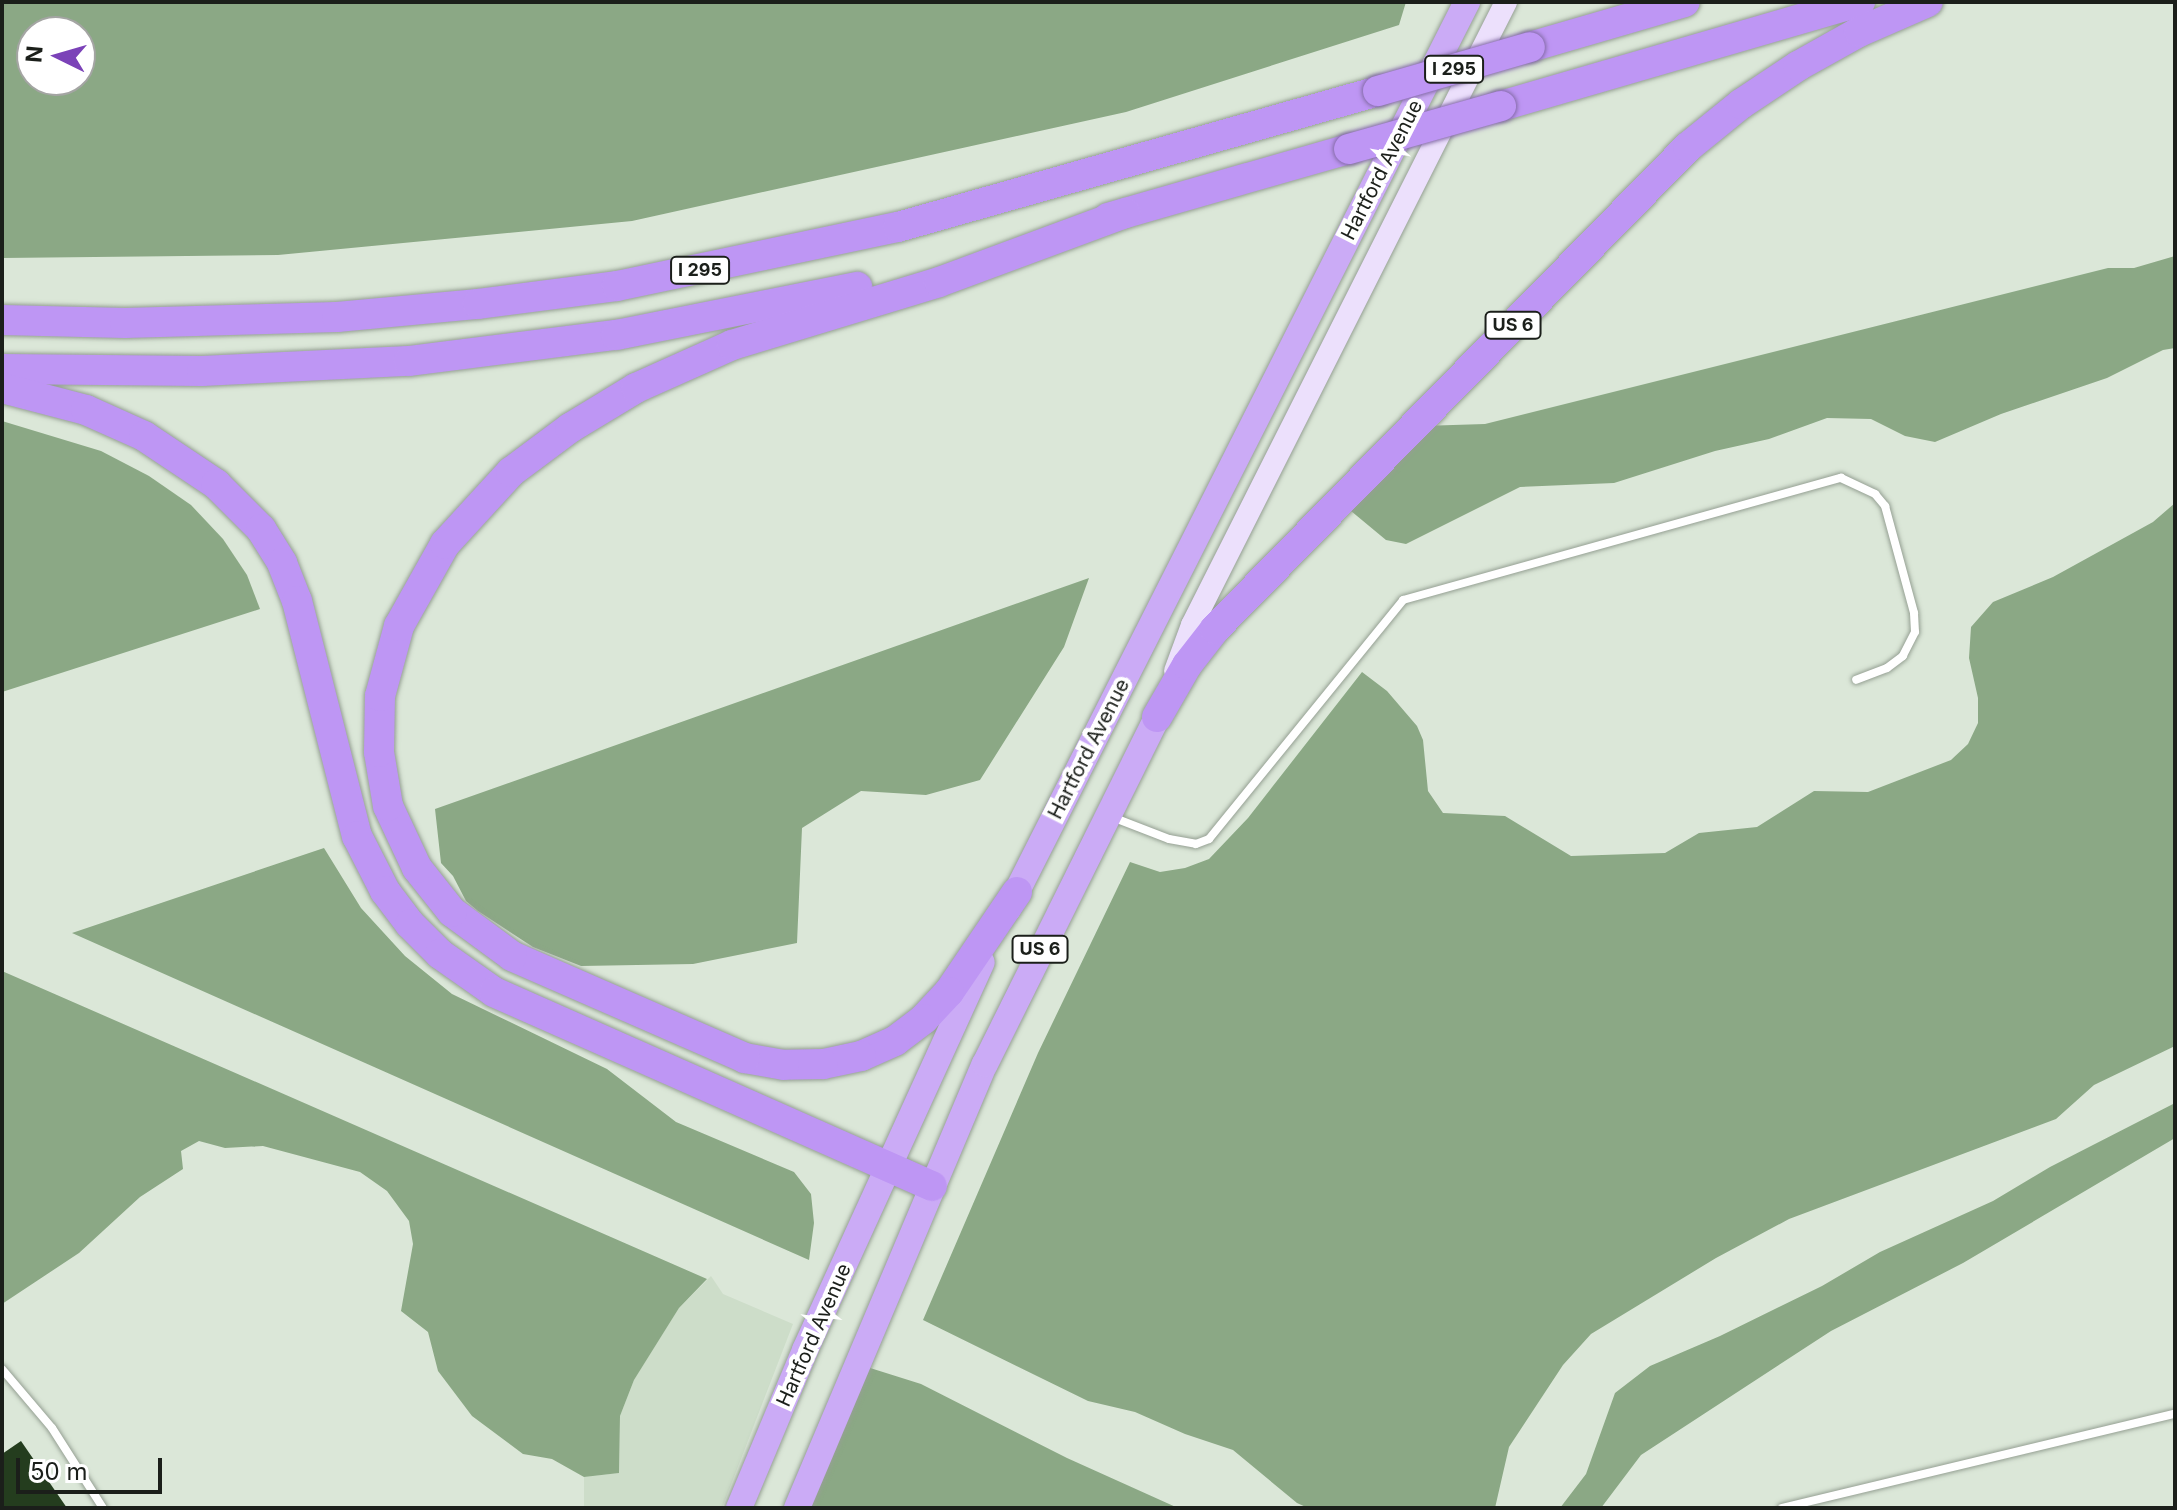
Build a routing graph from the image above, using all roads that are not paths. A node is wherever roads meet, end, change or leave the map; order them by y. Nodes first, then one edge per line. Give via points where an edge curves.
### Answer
1 (1467, 2) edge
2 (1506, 2) edge
3 (1685, 2) edge
4 (1860, 2) edge
5 (1928, 2) edge
6 (1126, 213) junction
7 (2, 320) edge
8 (2, 369) edge
9 (2, 388) edge
10 (1856, 680) dead end
11 (1157, 717) junction
12 (1108, 815) junction
13 (1017, 892) junction
14 (888, 1167) junction
15 (932, 1186) junction
16 (2, 1369) edge
17 (2175, 1414) edge
18 (103, 1508) edge
19 (739, 1508) edge
20 (797, 1508) edge
21 (1782, 1508) edge

1 - 13 highway, Hartford Avenue / US 6
2 - 11 main road, Hartford Avenue via 1192,625
3 - 7 highway, I 295, bridge via 898,227 617,286 337,317 168,323
4 - 6 highway, bridge
5 - 11 highway, US 6 via 1798,66 1680,155 1215,629
6 - 8 highway via 823,295 548,345 409,361 269,369
6 - 13 highway via 939,282 732,345 636,388 581,421 511,472 445,544 399,626 380,696 379,752 388,806 417,868 452,912 521,961 745,1058 823,1064 895,1041 949,992
9 - 14 highway via 86,410 144,436 216,484 261,529 297,601 357,836 391,899 440,954 504,996
10 - 12 lane via 1903,656 1915,632 1914,613 1885,506 1875,494 1841,478 1403,600 1209,839 1196,844 1169,839
11 - 12 highway, Hartford Avenue / US 6
12 - 15 highway, Hartford Avenue / US 6 via 1004,1024
13 - 14 highway, Hartford Avenue / US 6
14 - 15 highway
14 - 19 highway, Hartford Avenue / US 6
15 - 20 highway, Hartford Avenue / US 6
16 - 18 lane via 52,1428
17 - 21 lane

